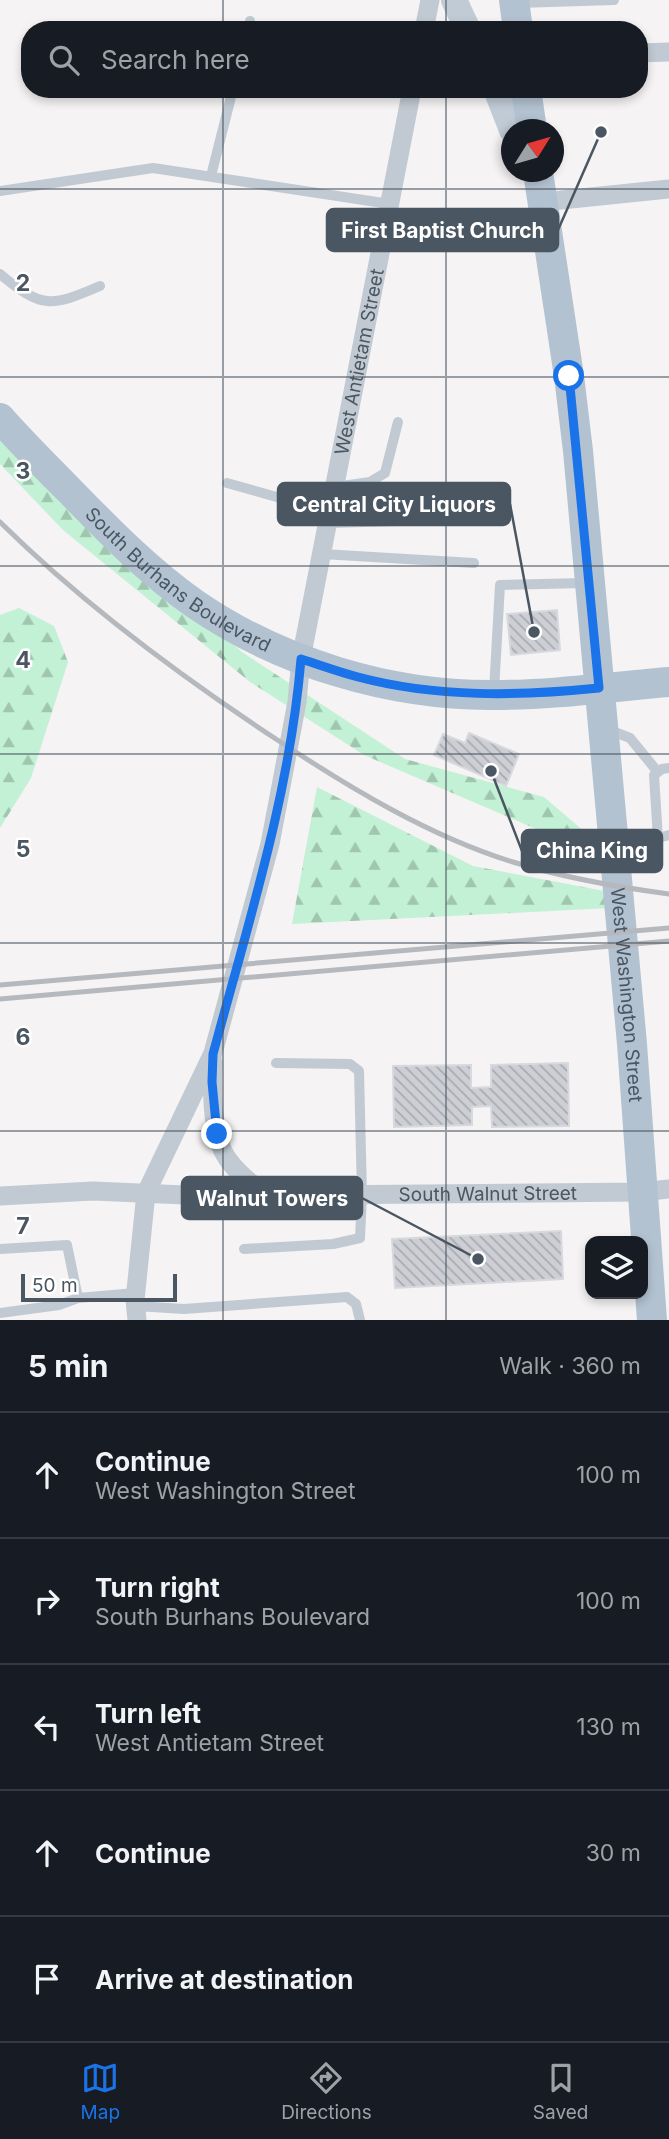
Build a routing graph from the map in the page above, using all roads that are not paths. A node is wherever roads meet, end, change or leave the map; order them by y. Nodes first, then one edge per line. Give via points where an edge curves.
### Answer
1 (430, 0) edge
2 (454, 0) edge
3 (614, 0) edge
4 (516, 11) edge
5 (426, 21) edge
6 (464, 21) edge
7 (669, 52) edge
8 (648, 53) edge
9 (231, 98) edge
10 (410, 98) edge
11 (500, 98) edge
12 (527, 98) edge
13 (508, 119) edge
14 (530, 119) edge
15 (211, 176) junction
16 (532, 182) edge
17 (539, 182) edge
18 (669, 189) edge
19 (0, 191) edge
20 (542, 202) junction
21 (390, 204) junction
22 (0, 274) edge
23 (100, 286) dead end
24 (0, 418) edge
25 (398, 422) dead end
26 (227, 483) dead end
27 (335, 487) junction
28 (329, 518) junction
29 (436, 520) dead end
30 (322, 554) junction
31 (474, 564) dead end
32 (590, 583) junction
33 (301, 659) junction
34 (669, 682) edge
35 (599, 688) junction
36 (493, 695) junction
37 (603, 728) junction
38 (669, 768) edge
39 (657, 771) junction
40 (669, 835) edge
41 (658, 839) junction
42 (614, 845) junction
43 (213, 1054) junction
44 (276, 1063) dead end
45 (655, 1191) edge
46 (146, 1193) junction
47 (266, 1195) junction
48 (362, 1195) junction
49 (0, 1196) edge
50 (244, 1249) dead end
51 (0, 1250) edge
52 (78, 1298) junction
53 (136, 1306) edge
54 (0, 1313) edge
55 (360, 1320) edge
56 (652, 1320) edge

1 - 5 street
2 - 6 street
3 - 4 lane
7 - 8 street
9 - 15 lane
10 - 21 street, West Antietam Street
11 - 13 street
12 - 14 main road
15 - 19 lane via 142,169
15 - 21 lane
16 - 20 street, West Washington Street
17 - 20 main road
18 - 20 street
20 - 32 main road, West Washington Street via 571,388
21 - 27 street, West Antietam Street
22 - 23 lane via 23,293 53,302
24 - 33 main road, South Burhans Boulevard via 145,565 231,626
25 - 27 lane via 385,473 370,482
26 - 28 lane
27 - 28 street, West Antietam Street
28 - 29 lane
28 - 30 street, West Antietam Street
30 - 31 lane
30 - 33 street, West Antietam Street
32 - 35 main road, West Washington Street
32 - 36 lane via 500,585
33 - 36 main road, South Burhans Boulevard via 408,687
33 - 43 street, West Antietam Street via 298,702 270,844
34 - 35 main road, South Burhans Boulevard
35 - 36 main road, South Burhans Boulevard
35 - 37 main road, West Washington Street
37 - 39 lane via 630,738
37 - 42 main road, West Washington Street
38 - 39 lane
39 - 41 lane
40 - 41 lane
41 - 42 lane
42 - 45 main road, West Washington Street via 632,1044
43 - 46 street, West Antietam Street
43 - 47 street via 217,1134 225,1156
44 - 48 lane via 350,1063 359,1071
45 - 48 street, South Walnut Street
45 - 56 main road, West Washington Street
46 - 47 street, South Walnut Street
46 - 49 street, South Walnut Street
46 - 53 street, West Antietam Street
47 - 48 street, South Walnut Street
48 - 50 lane via 360,1238
51 - 52 lane via 67,1244
52 - 53 lane
52 - 54 lane
53 - 55 lane via 184,1309 347,1297 356,1304

